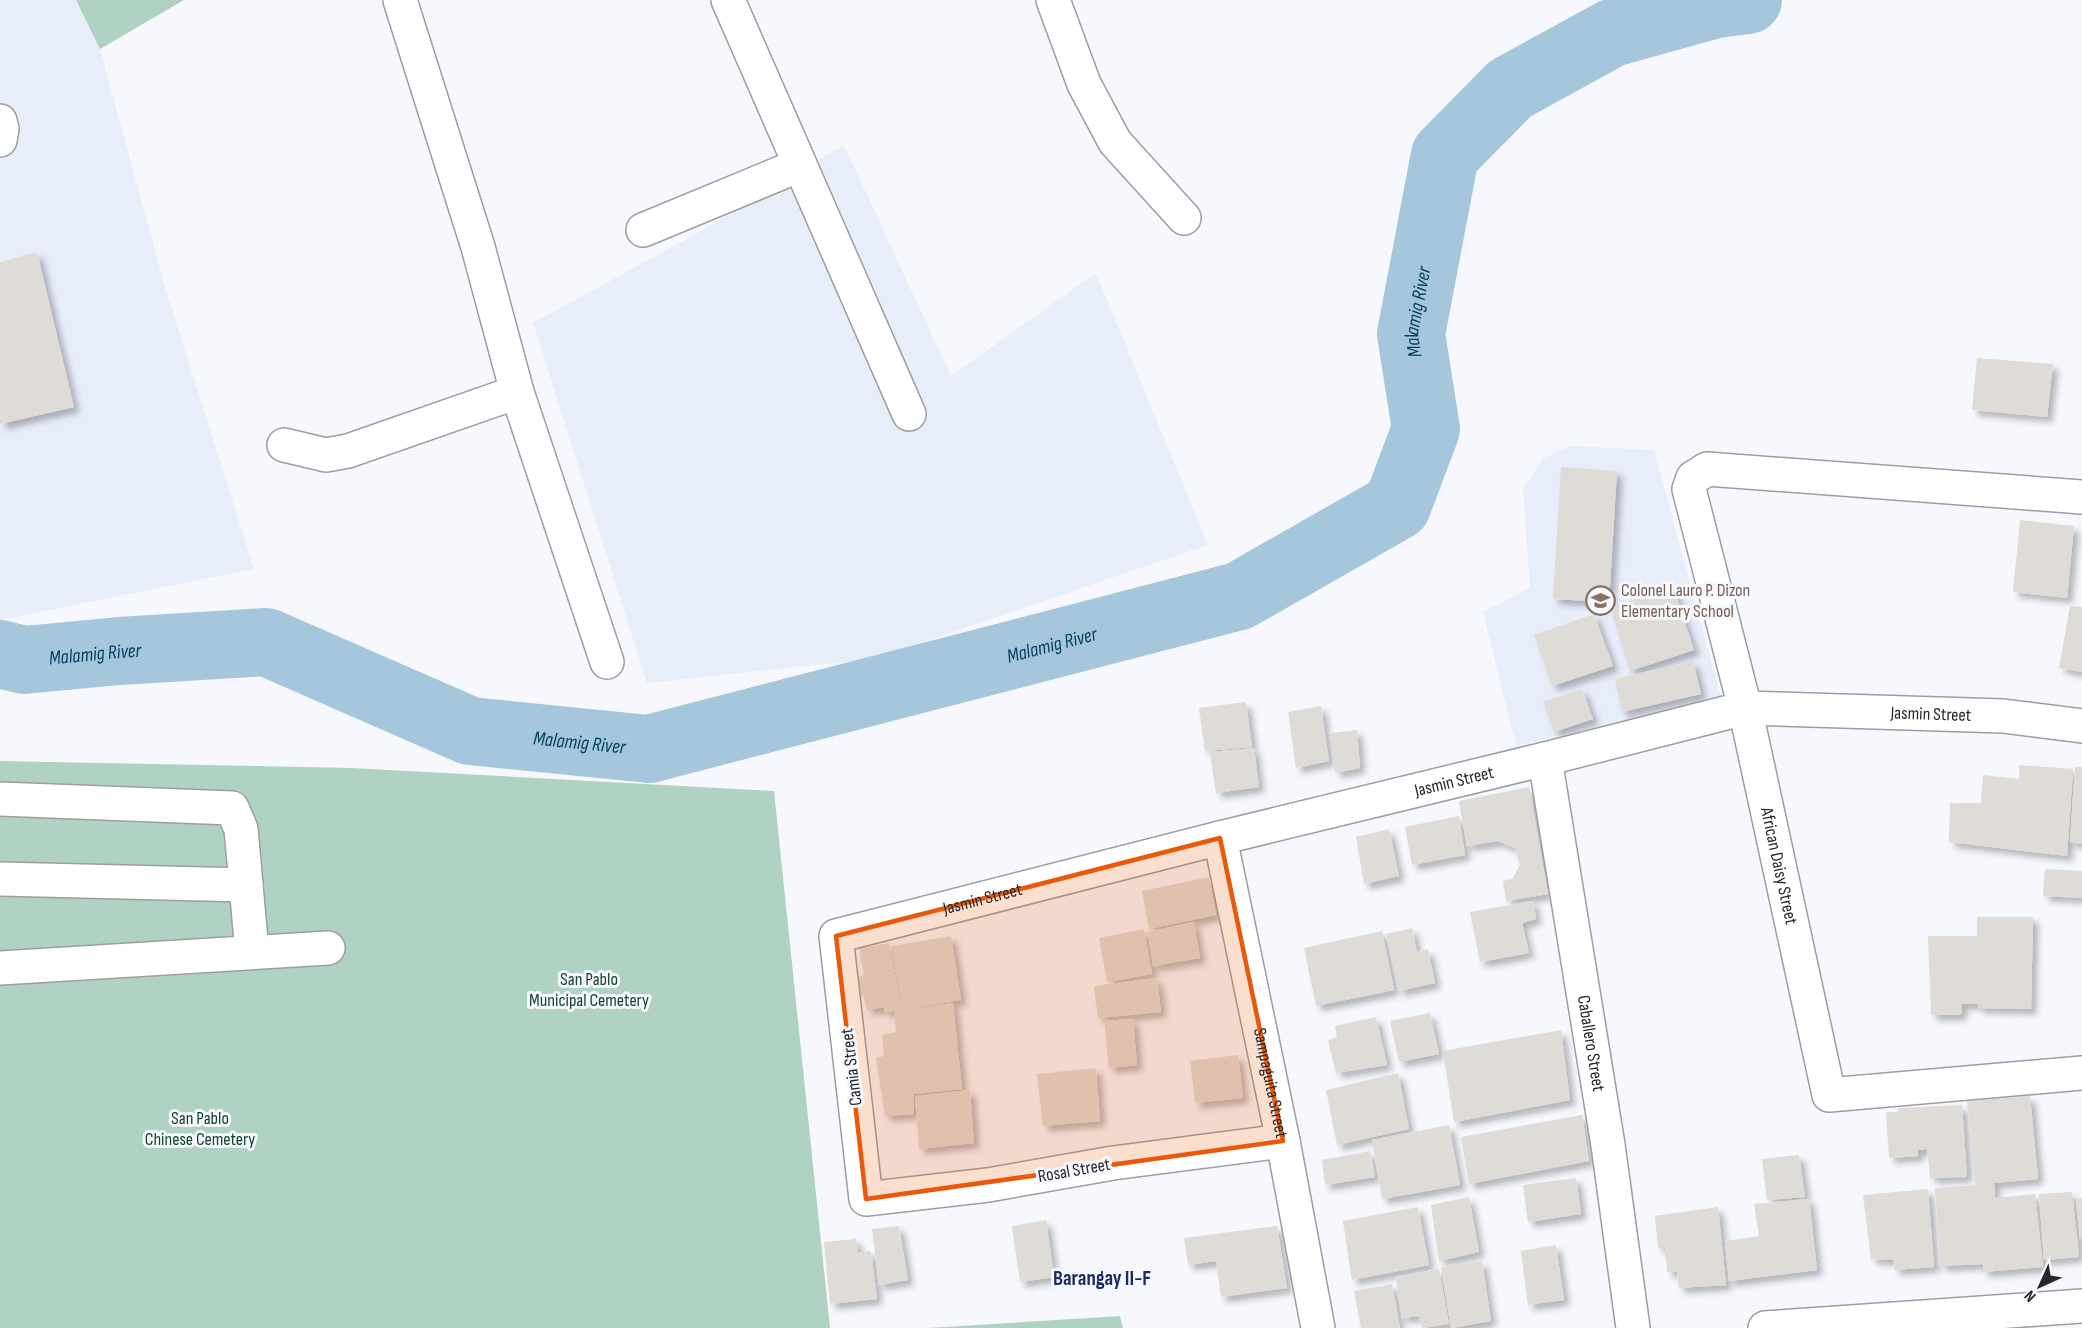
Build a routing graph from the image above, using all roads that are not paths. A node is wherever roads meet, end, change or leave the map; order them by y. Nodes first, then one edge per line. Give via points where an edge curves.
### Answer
1 (400, 0) edge
2 (728, 0) edge
3 (1053, 0) edge
4 (0, 121) edge
5 (0, 140) edge
6 (800, 165) junction
7 (1184, 218) dead end
8 (643, 230) dead end
9 (517, 392) junction
10 (909, 414) dead end
11 (284, 445) dead end
12 (2082, 497) edge
13 (607, 662) dead end
14 (1745, 708) junction
15 (2082, 726) edge
16 (1545, 759) junction
17 (0, 799) edge
18 (1220, 838) junction
19 (0, 879) edge
20 (246, 885) junction
21 (836, 936) joint
22 (328, 948) dead end
23 (252, 952) junction
24 (0, 962) edge
25 (2082, 1074) edge
26 (1283, 1141) junction
27 (866, 1199) joint
28 (2082, 1306) edge
29 (1318, 1328) edge
30 (1633, 1328) edge
31 (1765, 1328) edge

1 - 9 street via 478,247
2 - 6 street
3 - 7 street via 1084,84 1115,142
4 - 5 street
6 - 8 street
6 - 10 street
9 - 11 street via 348,451 326,455
9 - 13 street
12 - 14 street, African Daisy Street via 1707,469 1693,478 1689,489
14 - 15 street, Jasmin Street via 2003,716
14 - 16 street, Jasmin Street
14 - 25 street, African Daisy Street via 1829,1095
16 - 18 street, Jasmin Street
16 - 30 street, Caballero Street via 1608,1145
17 - 20 street via 232,808 241,829
18 - 21 street, Jasmin Street
18 - 26 street, Sampaguita Street
19 - 20 street
20 - 23 street
21 - 27 street, Camia Street
22 - 23 street
23 - 24 street
26 - 27 street, Rosal Street
26 - 29 street, Sampaguita Street
28 - 31 street

